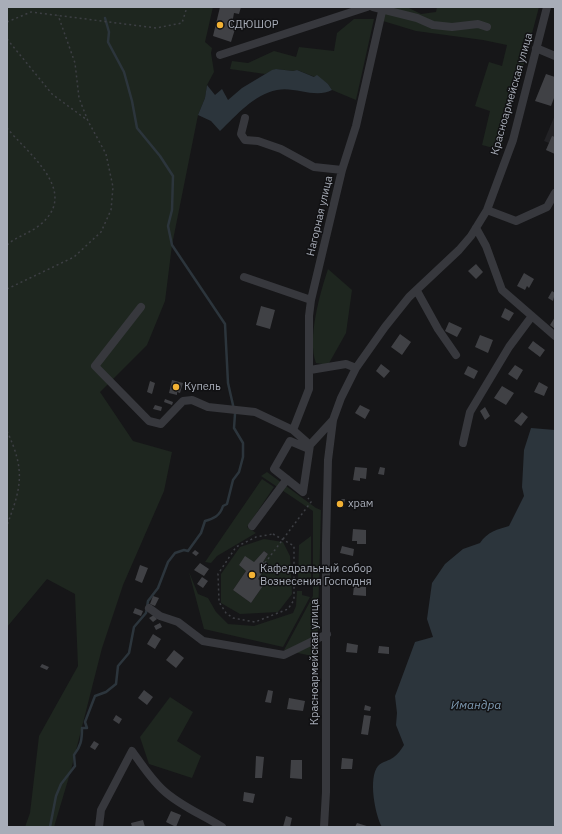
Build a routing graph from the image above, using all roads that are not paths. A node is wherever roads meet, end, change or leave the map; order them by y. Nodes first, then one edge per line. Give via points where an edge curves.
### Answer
1 (367, 7) edge
2 (373, 7) edge
3 (547, 7) edge
4 (382, 8) edge
5 (486, 27) dead end
6 (536, 48) junction
7 (220, 55) dead end
8 (555, 56) edge
9 (245, 118) dead end
10 (342, 170) junction
11 (555, 193) edge
12 (487, 210) junction
13 (476, 228) junction
14 (244, 276) dead end
15 (417, 291) junction
16 (311, 300) junction
17 (141, 307) dead end
18 (532, 316) junction
19 (555, 336) edge
20 (456, 355) dead end
21 (356, 368) junction
22 (310, 370) junction
23 (333, 420) junction
24 (293, 430) junction
25 (463, 443) dead end
26 (310, 447) junction
27 (287, 479) junction
28 (252, 526) dead end
29 (149, 608) dead end
30 (327, 634) junction
31 (99, 827) edge
32 (222, 827) edge
33 (324, 827) edge

1 - 7 street
2 - 4 street
3 - 6 street, Красноармейская улица
4 - 5 street via 433,25 452,27 478,24
4 - 10 street, Нагорная улица via 356,126
6 - 8 street
6 - 12 street, Красноармейская улица via 513,140
9 - 10 street via 241,134 245,140 281,148 314,167
10 - 16 street, Нагорная улица
11 - 12 street via 548,207 516,221
12 - 13 street, Красноармейская улица
13 - 15 street, Красноармейская улица via 459,250
13 - 18 street via 486,246 502,290
14 - 16 street
15 - 20 street
15 - 21 street, Красноармейская улица via 385,327
16 - 22 street, Нагорная улица
17 - 24 street via 95,366 149,422 160,424 183,401 192,400 208,407 255,412
18 - 19 street
18 - 25 street via 509,347 470,412
21 - 22 street via 346,364
21 - 23 street, Красноармейская улица
22 - 24 street, Нагорная улица via 309,389
23 - 26 street
23 - 30 street, Красноармейская улица via 328,460
24 - 26 street
26 - 27 street via 303,492
26 - 27 street via 290,441 274,469
27 - 28 street
29 - 30 street via 160,616 178,622 203,641 284,655
30 - 33 street, Красноармейская улица
31 - 32 street via 101,810 132,751 164,791

